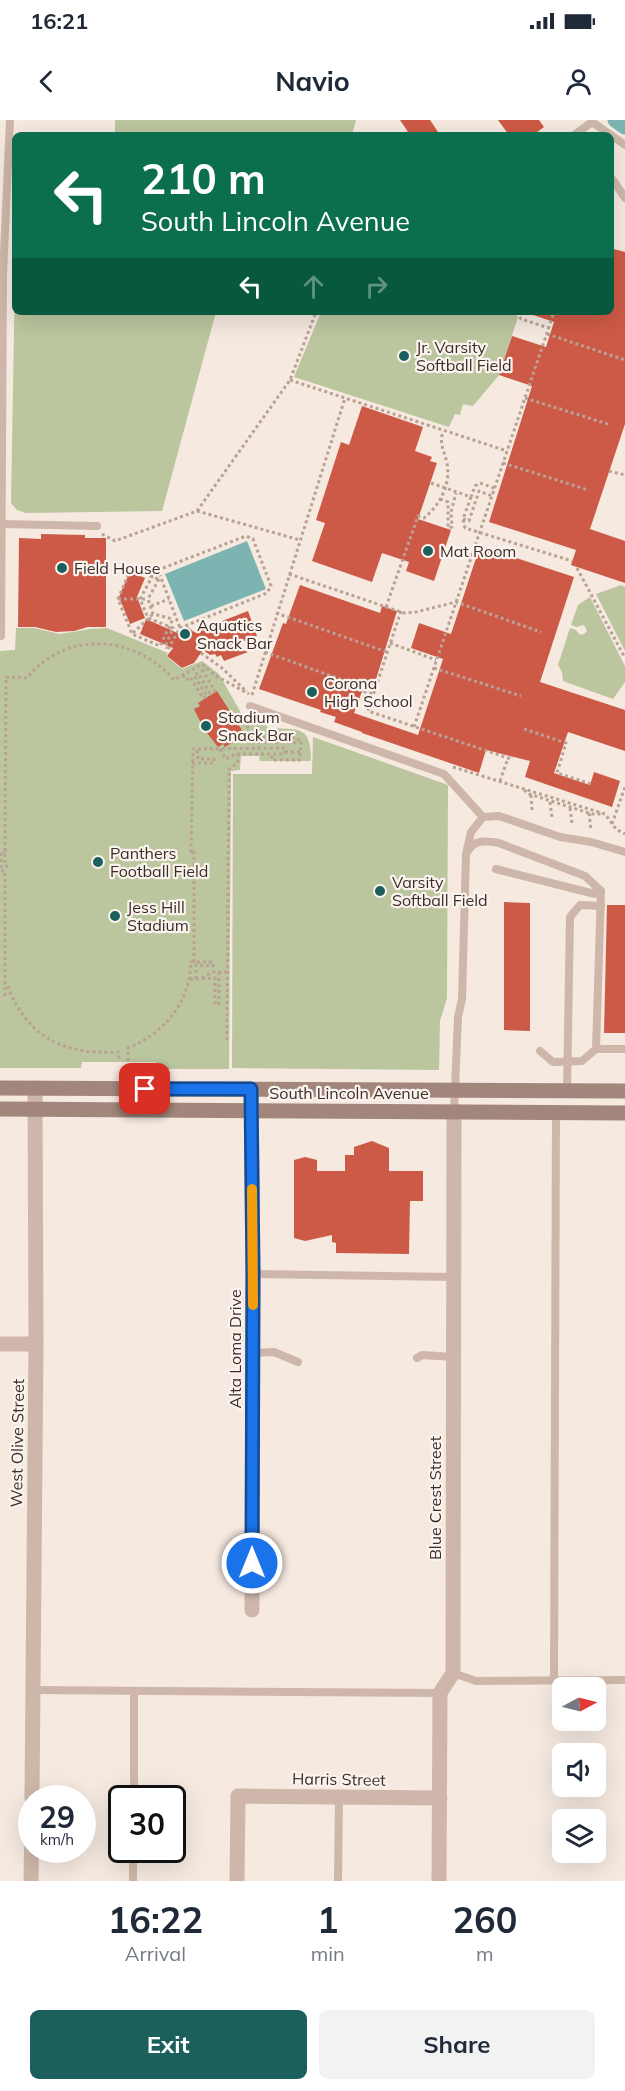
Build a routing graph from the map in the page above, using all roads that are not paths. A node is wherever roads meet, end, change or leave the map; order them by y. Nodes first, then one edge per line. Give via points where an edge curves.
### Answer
1 (10, 120) edge
2 (591, 121) edge
3 (578, 132) edge
4 (607, 132) edge
5 (614, 182) edge
6 (625, 198) edge
7 (2, 524) junction
8 (97, 529) road end
9 (1, 636) edge
10 (249, 708) road end
11 (483, 817) junction
12 (625, 852) edge
13 (466, 854) junction
14 (496, 869) dead end
15 (601, 891) junction
16 (601, 906) junction
17 (596, 1049) junction
18 (625, 1049) edge
19 (540, 1051) dead end
20 (567, 1062) junction
21 (0, 1088) edge
22 (35, 1088) junction
23 (251, 1089) junction
24 (455, 1090) junction
25 (567, 1091) junction
26 (625, 1091) edge
27 (0, 1109) edge
28 (35, 1109) junction
29 (251, 1110) junction
30 (454, 1112) junction
31 (556, 1112) junction
32 (625, 1113) edge
33 (253, 1274) junction
34 (453, 1277) junction
35 (0, 1344) edge
36 (36, 1344) junction
37 (253, 1353) junction
38 (453, 1357) junction
39 (417, 1358) dead end
40 (298, 1362) dead end
41 (252, 1610) dead end
42 (453, 1673) junction
43 (554, 1677) edge
44 (552, 1680) edge
45 (606, 1680) edge
46 (625, 1680) edge
47 (32, 1690) junction
48 (134, 1690) junction
49 (440, 1693) junction
50 (32, 1785) edge
51 (134, 1785) edge
52 (339, 1797) junction
53 (440, 1798) junction
54 (31, 1863) edge
55 (133, 1863) edge
56 (31, 1881) edge
57 (133, 1881) edge
58 (237, 1881) edge
59 (338, 1881) edge
60 (439, 1881) edge

1 - 7 lane via 3,275
2 - 3 lane
2 - 4 lane
5 - 6 lane
7 - 8 lane
7 - 9 lane
10 - 11 lane via 444,774
11 - 12 lane via 499,816 560,837
11 - 13 lane via 471,832
13 - 15 lane via 471,846 484,840 499,843 585,876
13 - 24 lane
14 - 15 lane via 595,894
15 - 16 lane
16 - 17 lane
16 - 20 lane via 580,905 570,916
17 - 18 lane
17 - 20 lane via 582,1061
19 - 20 lane via 553,1062
20 - 25 lane
21 - 22 main road, South Lincoln Avenue
22 - 23 main road, South Lincoln Avenue
22 - 28 street, West Olive Street
23 - 24 main road, South Lincoln Avenue
23 - 29 street, Alta Loma Drive
24 - 25 main road, South Lincoln Avenue
24 - 30 lane
25 - 26 main road, South Lincoln Avenue
27 - 28 main road, South Lincoln Avenue
28 - 29 main road, South Lincoln Avenue
28 - 36 street, West Olive Street
29 - 30 main road, South Lincoln Avenue
29 - 33 street, Alta Loma Drive
30 - 31 main road, South Lincoln Avenue
30 - 34 street, Blue Crest Street
31 - 32 main road, South Lincoln Avenue
31 - 43 lane
33 - 34 lane
33 - 37 street, Alta Loma Drive
34 - 38 street, Blue Crest Street
35 - 36 street
36 - 47 street, West Olive Street
37 - 40 lane via 274,1352
37 - 41 street, Alta Loma Drive
38 - 39 lane
38 - 42 street, Blue Crest Street
42 - 44 lane via 476,1681
42 - 49 street
45 - 46 lane
47 - 48 lane
47 - 50 street, West Olive Street
48 - 49 lane
48 - 51 lane
49 - 53 street
52 - 53 street, Harris Street
52 - 58 street, Harris Street via 238,1796
52 - 59 lane
53 - 60 street
54 - 56 street
55 - 57 lane

